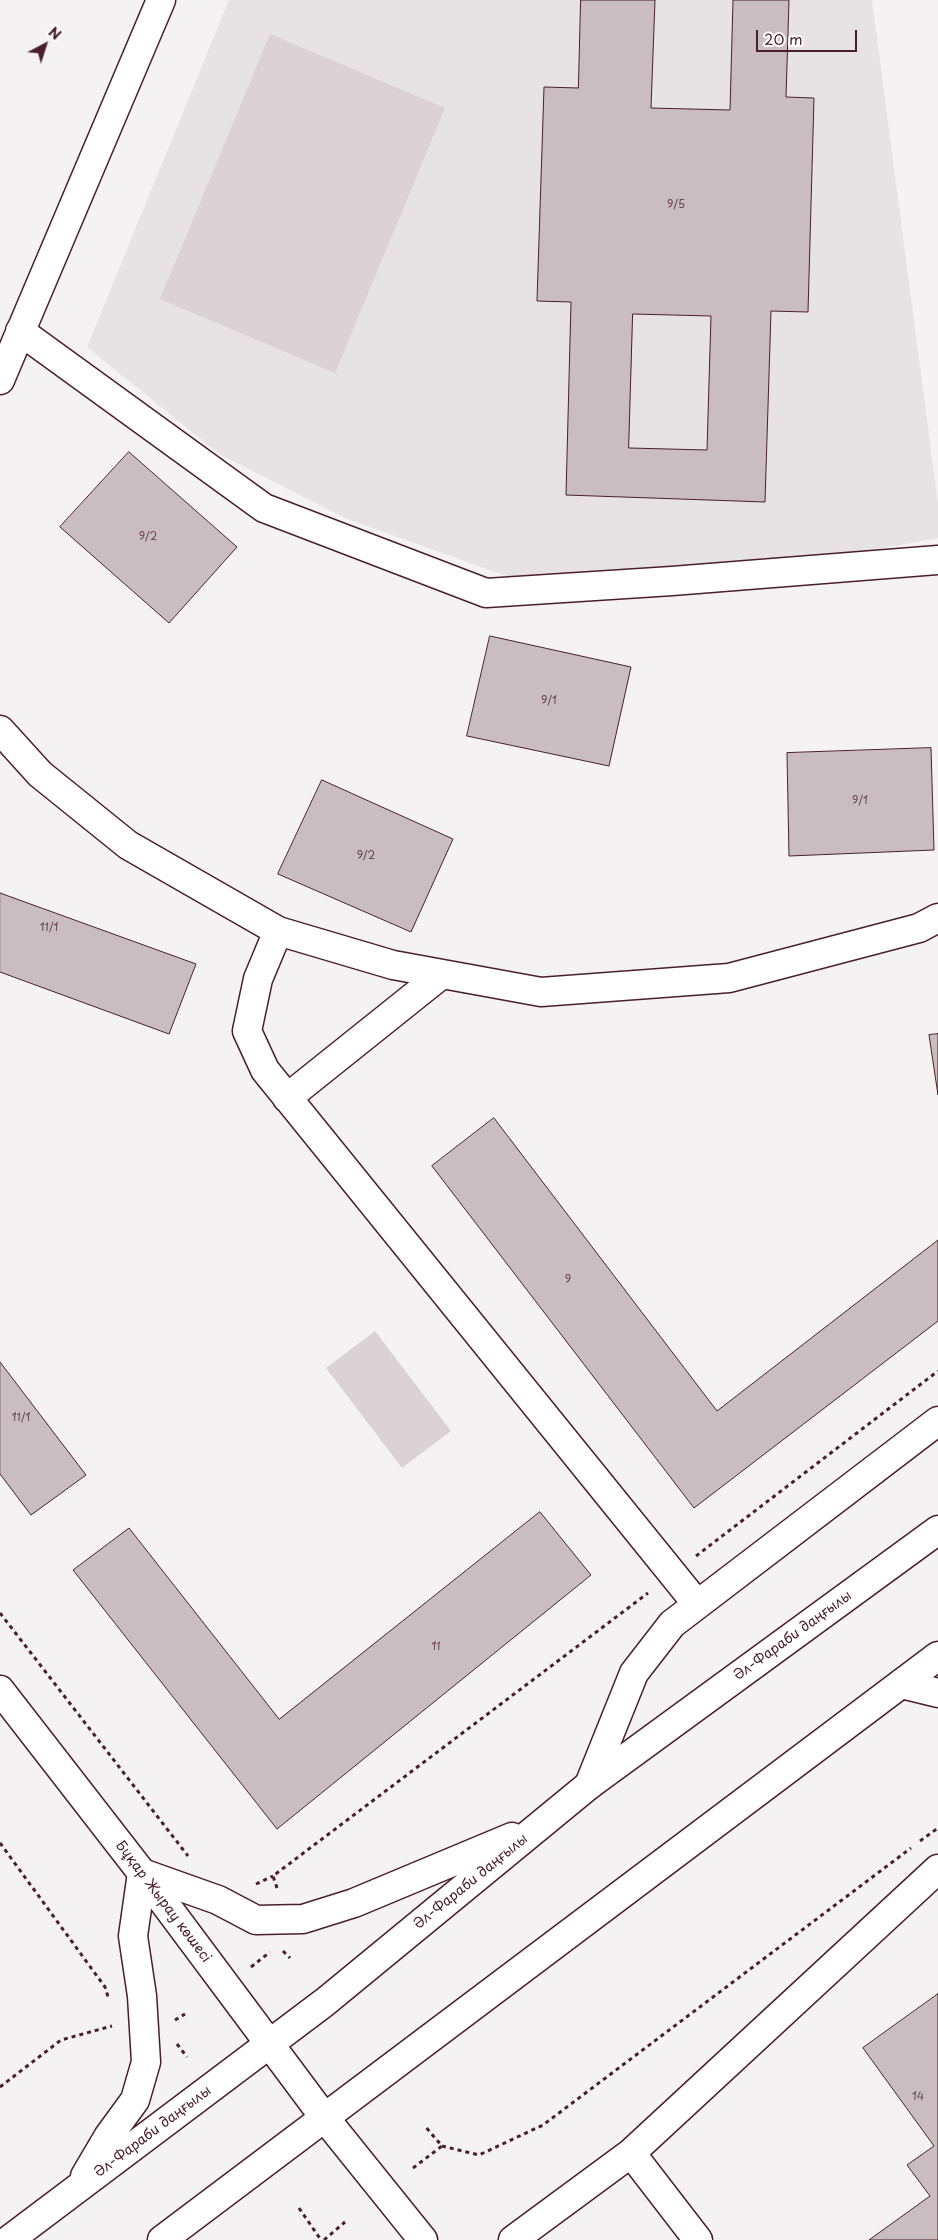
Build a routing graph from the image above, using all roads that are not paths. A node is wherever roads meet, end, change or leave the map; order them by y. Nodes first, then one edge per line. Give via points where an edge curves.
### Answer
1 (161, 0) edge
2 (20, 331) junction
3 (0, 380) edge
4 (938, 560) edge
5 (0, 730) edge
6 (938, 918) edge
7 (278, 931) junction
8 (442, 974) junction
9 (288, 1098) junction
10 (938, 1422) edge
11 (938, 1530) edge
12 (697, 1604) junction
13 (938, 1656) edge
14 (901, 1684) junction
15 (0, 1690) edge
16 (938, 1694) edge
17 (589, 1785) junction
18 (540, 1826) junction
19 (938, 1869) edge
20 (142, 1873) junction
21 (270, 2045) junction
22 (324, 2117) junction
23 (631, 2153) junction
24 (77, 2188) junction
25 (9, 2240) edge
26 (162, 2240) edge
27 (424, 2240) edge
28 (513, 2240) edge
29 (698, 2240) edge

1 - 2 main road
2 - 3 main road
2 - 4 main road via 264,508 486,592
5 - 7 main road via 40,774 128,845
6 - 8 main road via 919,928 729,978 540,992
7 - 8 main road via 392,964
7 - 9 main road via 258,979 247,1031 265,1070
8 - 9 main road
9 - 12 main road
10 - 12 main road
11 - 17 main road, Әл-Фараби даңғылы
12 - 17 main road via 672,1624 634,1672
13 - 14 main road
14 - 16 main road
14 - 22 main road
15 - 20 main road, Бұқар Жырау көшесі
17 - 18 main road, Әл-Фараби даңғылы
18 - 20 main road via 354,1902 303,1918 278,1933 218,1900
18 - 21 main road, Әл-Фараби даңғылы
19 - 23 main road
20 - 21 main road, Бұқар Жырау көшесі
20 - 24 main road via 133,1936 142,1996 146,2062 135,2100
21 - 22 main road, Бұқар Жырау көшесі
21 - 24 main road, Әл-Фараби даңғылы
22 - 26 main road
22 - 27 main road, Бұқар Жырау көшесі
23 - 28 main road
23 - 29 main road
24 - 25 main road, Әл-Фараби даңғылы

